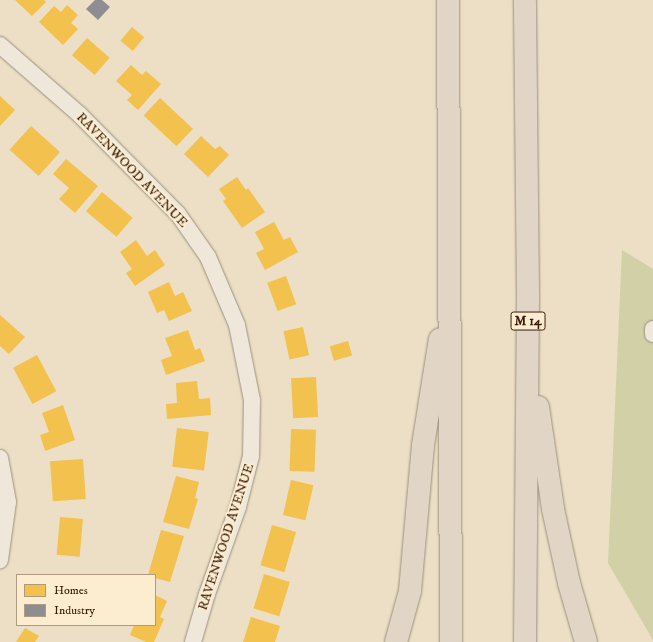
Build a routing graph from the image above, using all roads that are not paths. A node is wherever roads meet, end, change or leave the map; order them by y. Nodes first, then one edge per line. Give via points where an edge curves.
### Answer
1 (448, 0) edge
2 (525, 0) edge
3 (0, 45) edge
4 (450, 275) junction
5 (653, 329) edge
6 (653, 334) edge
7 (528, 337) junction
8 (0, 458) edge
9 (0, 560) edge
10 (193, 642) edge
11 (396, 642) edge
12 (451, 642) edge
13 (525, 642) edge
14 (586, 642) edge

1 - 4 highway
2 - 7 highway, M 14
3 - 10 street, RAVENWOOD AVENUE via 80,115 178,214 208,257 237,325 252,400 252,456 238,507
4 - 11 highway via 423,445 410,591
4 - 12 highway
5 - 6 street
7 - 13 highway, M 14
7 - 14 highway via 553,509 569,583
8 - 9 street via 8,502

